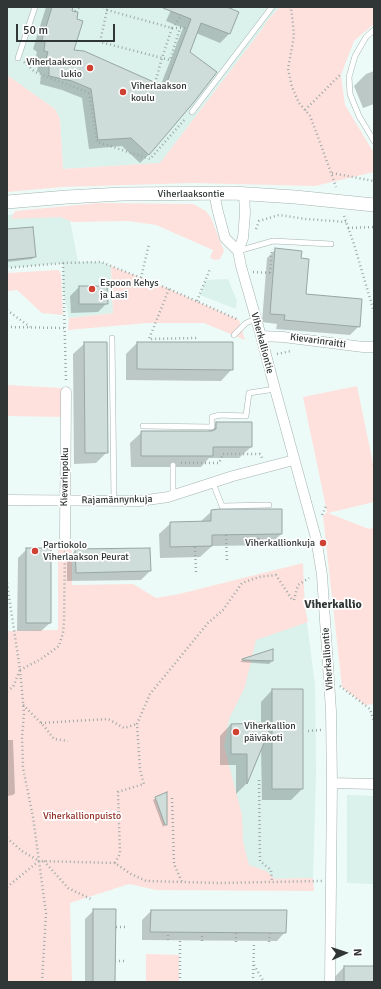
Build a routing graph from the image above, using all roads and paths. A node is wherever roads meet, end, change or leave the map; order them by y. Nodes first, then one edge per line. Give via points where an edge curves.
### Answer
1 (35, 7) edge
2 (80, 7) edge
3 (104, 7) edge
4 (290, 7) edge
5 (109, 8) edge
6 (269, 8) edge
7 (75, 11) dead end
8 (182, 15) dead end
9 (172, 28) junction
10 (180, 28) junction
11 (188, 28) dead end
12 (374, 30) edge
13 (18, 58) joint
14 (162, 58) junction
15 (352, 64) junction
16 (155, 83) dead end
17 (305, 110) junction
18 (192, 112) joint
19 (374, 141) edge
20 (332, 174) junction
21 (374, 181) edge
22 (336, 187) dead end
23 (214, 193) junction
24 (244, 194) junction
25 (7, 202) edge
26 (374, 205) edge
27 (344, 216) dead end
28 (346, 222) junction
29 (374, 227) edge
30 (348, 228) junction
31 (273, 242) junction
32 (150, 244) dead end
33 (331, 244) dead end
34 (250, 248) junction
35 (238, 251) junction
36 (63, 263) junction
37 (7, 268) edge
38 (210, 269) dead end
39 (251, 272) dead end
40 (141, 278) junction
41 (168, 289) junction
42 (197, 301) junction
43 (7, 310) edge
44 (374, 312) edge
45 (256, 319) junction
46 (246, 323) junction
47 (7, 327) edge
48 (31, 328) junction
49 (64, 328) junction
50 (234, 335) dead end
51 (261, 336) junction
52 (112, 338) dead end
53 (197, 338) dead end
54 (374, 347) edge
55 (275, 389) junction
56 (66, 392) joint
57 (143, 426) dead end
58 (294, 460) junction
59 (374, 462) edge
60 (173, 465) joint
61 (374, 465) edge
62 (265, 468) junction
63 (213, 482) junction
64 (172, 496) junction
65 (7, 500) edge
66 (65, 500) junction
67 (114, 501) junction
68 (269, 505) dead end
69 (258, 534) dead end
70 (226, 535) dead end
71 (65, 538) joint
72 (195, 546) dead end
73 (259, 550) dead end
74 (227, 561) dead end
75 (196, 572) dead end
76 (309, 578) dead end
77 (7, 583) edge
78 (20, 670) junction
79 (339, 685) dead end
80 (7, 691) edge
81 (23, 705) junction
82 (374, 722) edge
83 (41, 723) junction
84 (137, 724) junction
85 (68, 741) dead end
86 (259, 780) dead end
87 (332, 783) junction
88 (374, 784) edge
89 (172, 798) dead end
90 (7, 838) edge
91 (39, 861) junction
92 (44, 861) junction
93 (115, 863) junction
94 (314, 881) dead end
95 (182, 882) junction
96 (272, 882) junction
97 (7, 887) edge
98 (91, 899) dead end
99 (116, 926) dead end
100 (125, 927) dead end
101 (168, 932) dead end
102 (202, 932) dead end
103 (236, 932) dead end
104 (270, 933) dead end
105 (168, 940) dead end
106 (180, 941) dead end
107 (202, 941) dead end
108 (236, 942) dead end
109 (254, 942) dead end
110 (270, 942) dead end
111 (116, 961) dead end
112 (126, 961) dead end
113 (254, 964) junction
114 (42, 982) edge
115 (180, 982) edge
116 (253, 982) edge
117 (264, 982) edge
118 (330, 982) edge

1 - 13 lane
2 - 7 path
3 - 5 path
4 - 17 path via 294,36 288,69 292,87
5 - 9 path
5 - 14 path via 100,42
6 - 18 lane
8 - 9 path
9 - 10 path
9 - 14 path
10 - 11 path
10 - 14 path via 170,60
12 - 15 lane via 366,37
13 - 18 path via 35,72 90,94 96,142 150,159
14 - 16 path
15 - 17 path
15 - 19 lane via 349,77 350,94 358,116
17 - 20 path via 310,116
20 - 21 path
20 - 22 path
23 - 24 street, Viherlaaksontie
23 - 25 street, Viherlaaksontie via 122,194
23 - 35 street via 225,238
24 - 26 street, Viherlaaksontie
24 - 35 street, Viherkalliontie via 243,238
27 - 28 path
28 - 30 path
28 - 34 path via 279,215 258,221
29 - 30 path
30 - 44 path
31 - 33 lane
31 - 34 lane
31 - 39 path via 272,273
32 - 40 path
34 - 35 lane
35 - 45 street, Viherkalliontie
36 - 37 path
36 - 40 path via 101,262
36 - 49 path
38 - 42 path
40 - 41 path
41 - 42 path
41 - 53 path via 149,339
42 - 46 path
43 - 48 path
45 - 46 lane
45 - 51 street, Viherkalliontie
46 - 50 lane
47 - 48 path
48 - 49 path
49 - 56 path
51 - 54 street, Kievarinraitti
51 - 55 street, Viherkalliontie
52 - 67 lane
55 - 57 lane via 249,393 246,416 212,417 212,427
55 - 58 street, Viherkalliontie
56 - 66 street, Kievarinpolku
58 - 62 street, Rajamännynkuja
58 - 87 street, Viherkalliontie via 316,538 322,575 331,711
59 - 61 path
60 - 62 path via 219,463 223,454 260,454
60 - 64 lane
62 - 63 street, Rajamännynkuja
63 - 64 street, Rajamännynkuja
63 - 68 lane via 222,506
64 - 67 street, Rajamännynkuja via 140,501
65 - 66 street, Rajamännynkuja
66 - 67 street, Rajamännynkuja
66 - 71 street, Kievarinpolku
69 - 73 path
70 - 74 path
71 - 78 path via 64,622 59,646
72 - 75 path
76 - 84 path via 298,585 293,601 276,576 259,577 242,583 223,610 208,623 150,694
77 - 78 path
78 - 80 path via 13,687
78 - 81 path
79 - 82 path via 370,709
81 - 83 path
81 - 91 path via 23,768
83 - 84 path via 108,719 124,728
83 - 85 path via 54,739
84 - 93 path via 140,770 144,784 118,792 120,854
86 - 96 path via 260,861 271,870
87 - 88 street
87 - 118 street, Viherkalliontie
89 - 95 path via 174,864
90 - 91 path
91 - 92 path
91 - 97 path
91 - 114 path via 46,913
92 - 93 path
92 - 98 path via 68,888
93 - 95 path via 146,881
94 - 96 path
95 - 96 path
99 - 100 path
101 - 105 path
102 - 107 path
103 - 108 path
104 - 110 path
106 - 115 path
109 - 113 path
111 - 112 path
113 - 116 path
113 - 117 path

